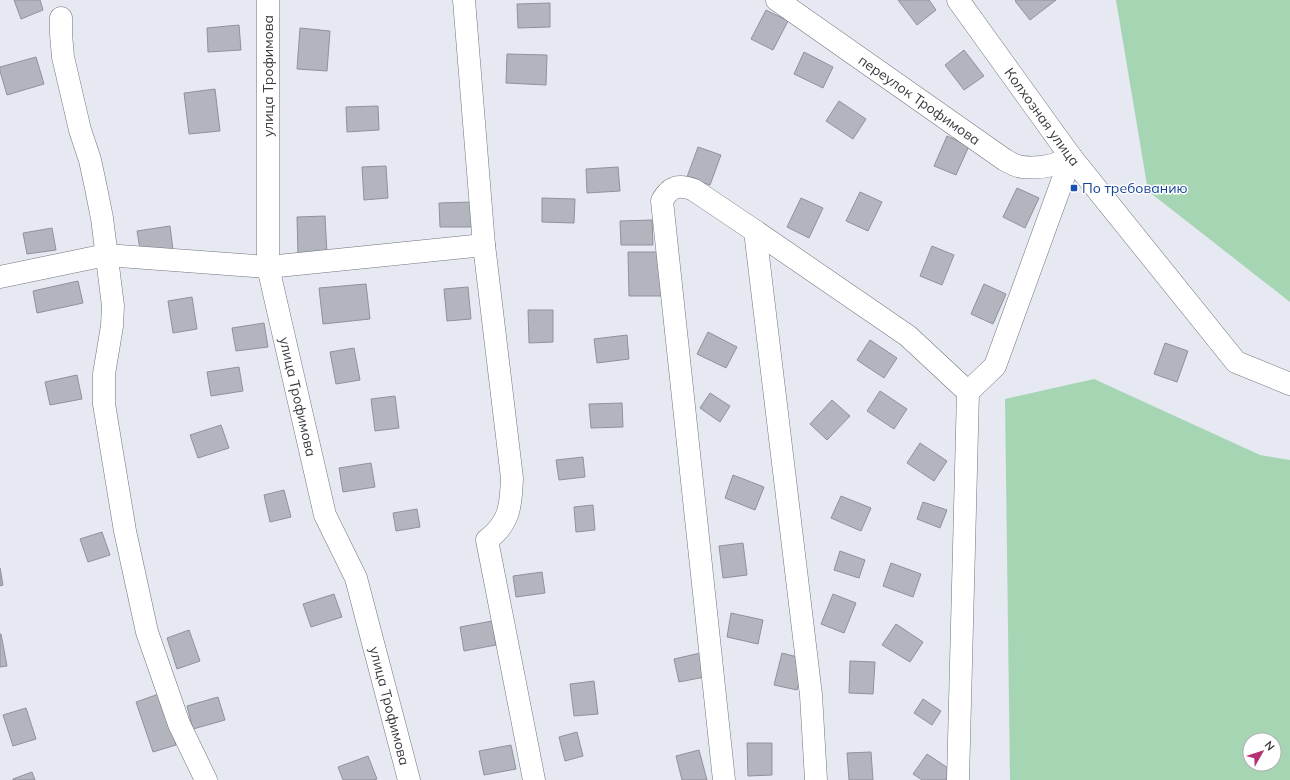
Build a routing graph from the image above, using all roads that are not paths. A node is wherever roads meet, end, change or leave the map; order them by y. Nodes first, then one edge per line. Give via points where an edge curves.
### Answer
1 (268, 0) edge
2 (464, 0) edge
3 (777, 0) edge
4 (958, 0) edge
5 (61, 18) dead end
6 (1071, 157) junction
7 (755, 231) junction
8 (484, 245) junction
9 (106, 256) junction
10 (268, 267) junction
11 (0, 277) edge
12 (1290, 384) edge
13 (968, 392) junction
14 (206, 780) edge
15 (409, 780) edge
16 (534, 780) edge
17 (724, 780) edge
18 (816, 780) edge
19 (958, 780) edge

1 - 10 street, улица Трофимова
2 - 8 street
3 - 6 street, переулок Трофимова via 1005,160 1022,167 1040,167 1058,164
4 - 6 street, Колхозная улица
5 - 9 street via 63,57 80,130 90,160 102,218
6 - 12 street, Колхозная улица via 1236,362
6 - 13 street via 995,366
7 - 13 street via 908,336
7 - 17 street via 686,187 676,187 667,192 662,201
7 - 18 street via 812,695
8 - 10 street
8 - 16 street via 512,478 510,508 497,532 486,540
9 - 10 street
9 - 11 street
9 - 14 street via 113,306 104,374 104,404 125,531 147,632 179,724
10 - 15 street, улица Трофимова via 325,515 356,578
13 - 19 street

